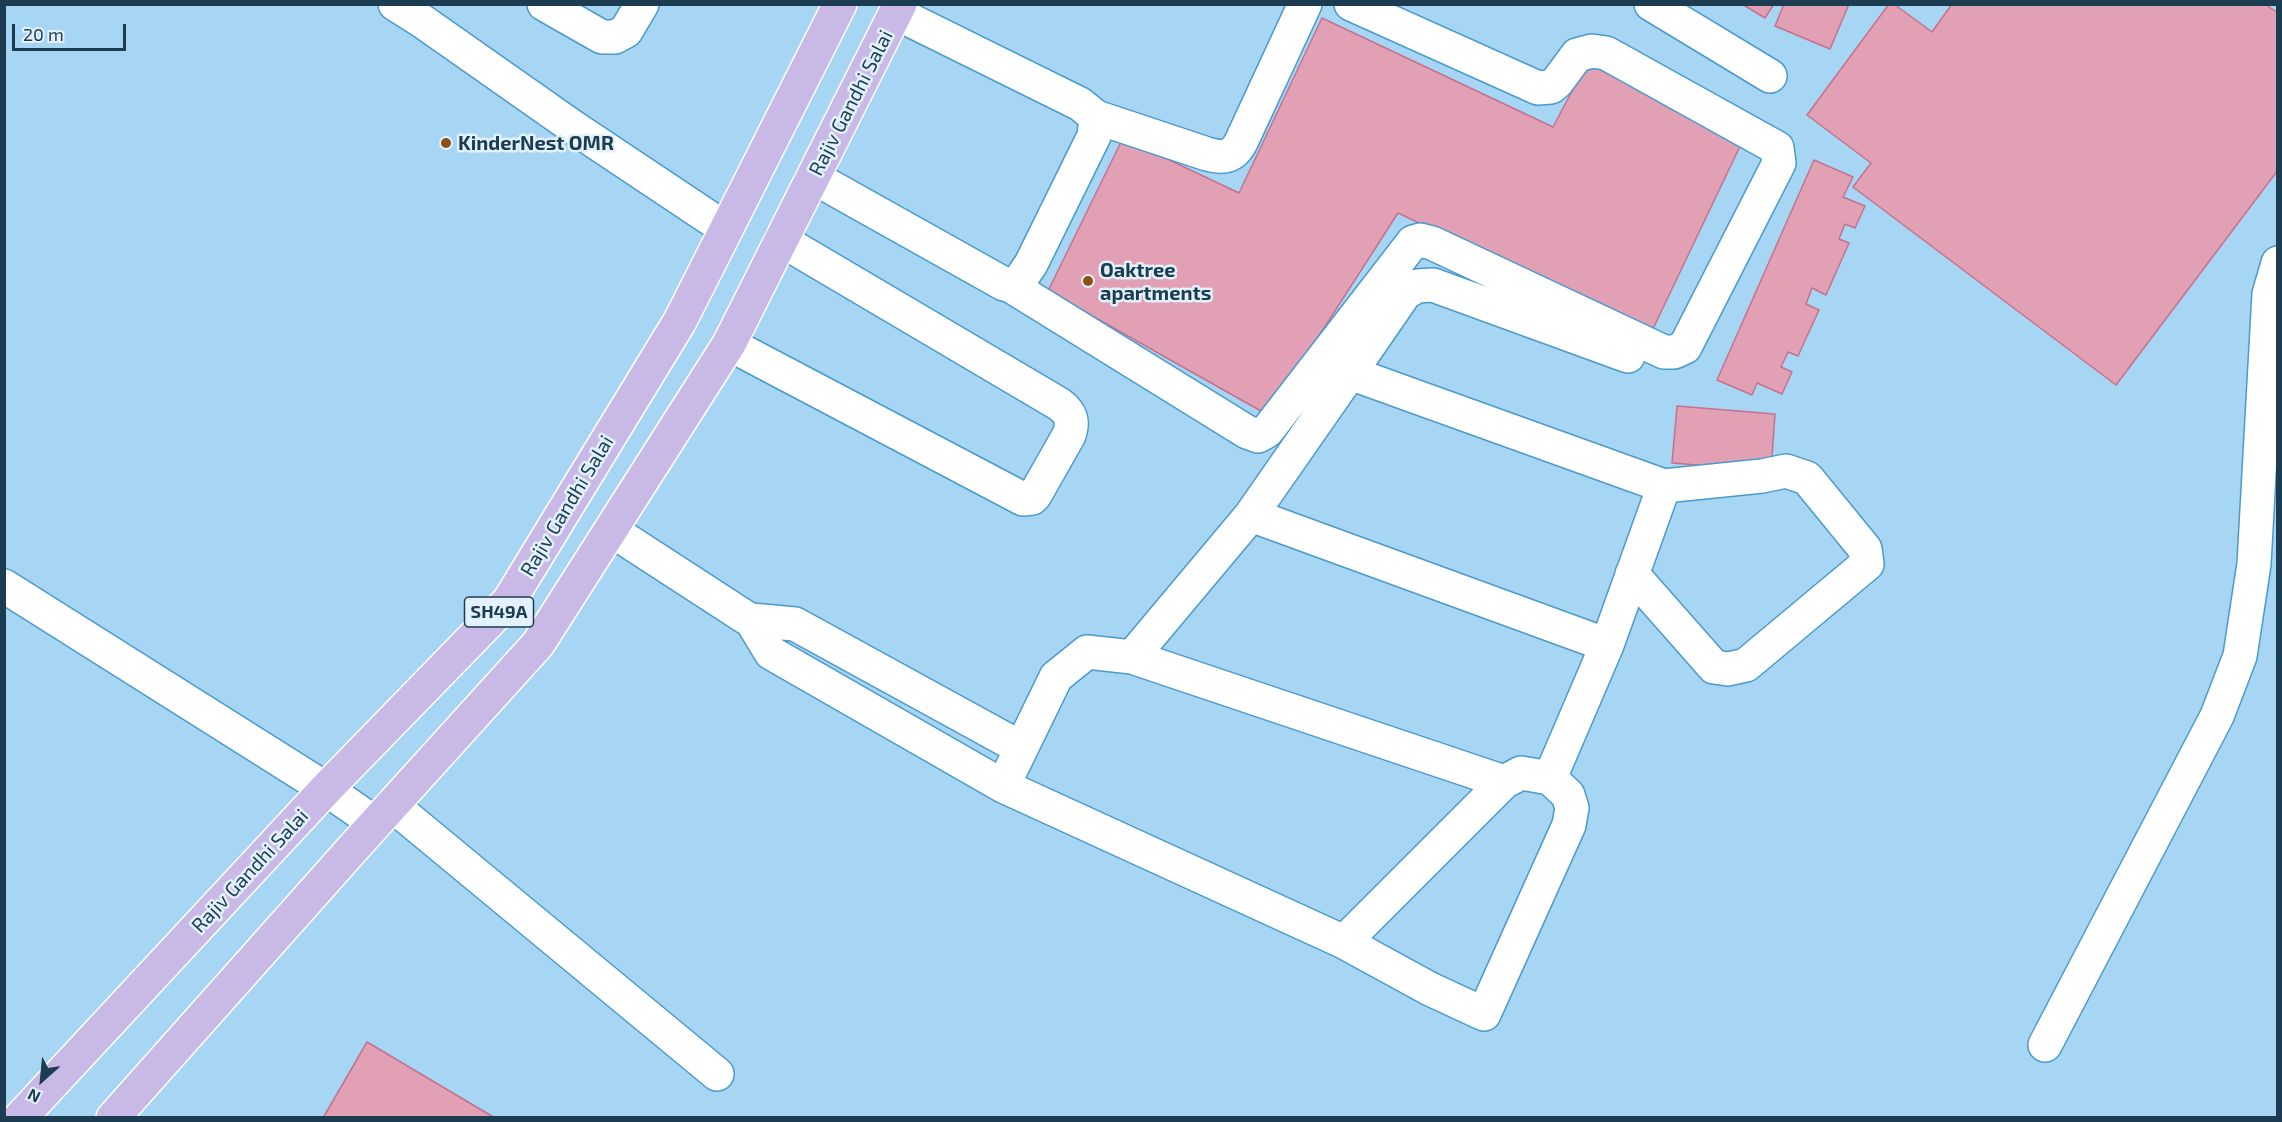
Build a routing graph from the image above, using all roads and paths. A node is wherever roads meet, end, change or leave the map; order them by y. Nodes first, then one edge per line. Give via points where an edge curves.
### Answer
1 (395, 4) edge
2 (544, 4) edge
3 (642, 4) edge
4 (840, 4) edge
5 (1305, 4) edge
6 (1351, 4) edge
7 (1651, 4) edge
8 (898, 9) edge
9 (1770, 76) dead end
10 (1096, 117) junction
11 (813, 177) junction
12 (726, 229) junction
13 (782, 240) junction
14 (2277, 263) edge
15 (1011, 286) junction
16 (729, 344) junction
17 (1654, 366) dead end
18 (1350, 373) junction
19 (1664, 486) junction
20 (1251, 514) junction
21 (611, 530) junction
22 (1632, 574) junction
23 (4, 586) edge
24 (751, 621) junction
25 (1607, 645) junction
26 (1132, 657) junction
27 (1021, 748) junction
28 (1550, 778) junction
29 (1504, 782) junction
30 (1003, 786) junction
31 (327, 789) junction
32 (384, 814) junction
33 (1344, 942) junction
34 (2045, 1045) dead end
35 (717, 1074) dead end
36 (20, 1118) edge
37 (113, 1118) edge

1 - 12 street
2 - 3 street via 602,37 615,37 626,31
4 - 12 main road, Rajiv Gandhi Salai / SH49A
5 - 10 street via 1242,141 1229,156 1207,154
6 - 15 street via 1538,88 1557,82 1577,55 1606,53 1777,148 1779,163 1685,346 1664,352 1420,240 1413,242 1267,431 1258,436
7 - 9 street
8 - 10 street via 1080,104
8 - 11 main road, Rajiv Gandhi Salai / SH49A
10 - 15 street via 1094,136 1031,264
11 - 13 main road, Rajiv Gandhi Salai / SH49A
11 - 15 street
12 - 31 main road, Rajiv Gandhi Salai / SH49A via 681,321 509,602
13 - 16 main road, Rajiv Gandhi Salai / SH49A
13 - 16 street via 1059,404 1071,418 1069,435 1035,495 1023,500
14 - 34 street via 2269,294 2254,564 2240,656 2217,716
16 - 21 main road, Rajiv Gandhi Salai / SH49A
17 - 18 street via 1433,285 1417,286 1406,293
18 - 19 street
18 - 20 street
19 - 22 street
19 - 22 street via 1786,471 1807,478 1865,549 1867,564 1746,665 1728,669 1714,667
20 - 25 street
20 - 26 street
21 - 24 street
21 - 32 main road, Rajiv Gandhi Salai / SH49A via 538,644
22 - 25 street
23 - 31 street
24 - 27 street via 795,624
24 - 30 street via 771,654
25 - 28 street
26 - 27 street via 1087,651 1056,677
26 - 29 street
27 - 30 street
28 - 29 street via 1521,772
28 - 33 street via 1568,795 1572,808 1569,825 1484,1014
29 - 33 street
30 - 33 street
31 - 32 street
31 - 36 main road, Rajiv Gandhi Salai / SH49A
32 - 35 street
32 - 37 main road, Rajiv Gandhi Salai / SH49A

